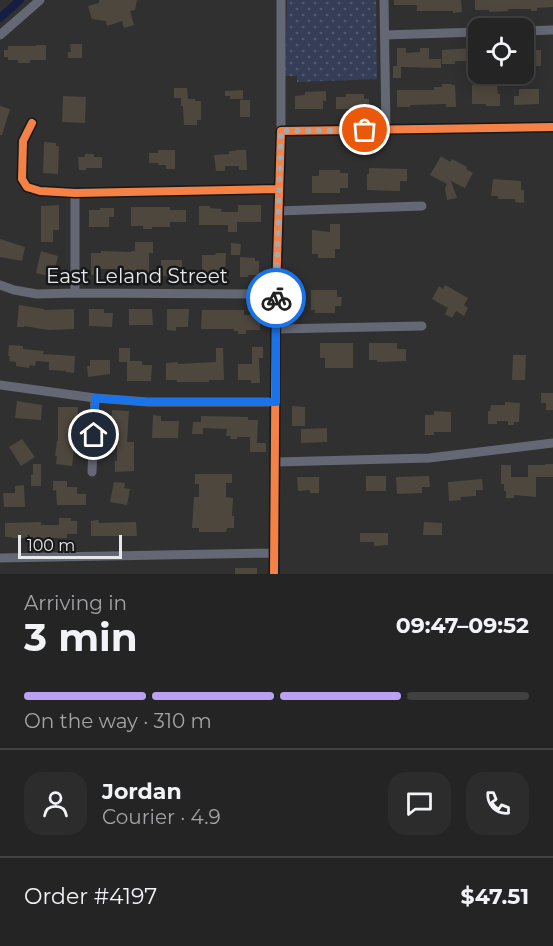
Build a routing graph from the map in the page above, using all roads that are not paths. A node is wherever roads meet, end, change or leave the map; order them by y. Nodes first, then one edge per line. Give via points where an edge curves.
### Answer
1 (40, 0) edge
2 (281, 0) edge
3 (384, 0) edge
4 (553, 30) edge
5 (534, 31) edge
6 (468, 32) edge
7 (385, 34) junction
8 (0, 35) edge
9 (32, 123) dead end
10 (553, 127) edge
11 (386, 130) junction
12 (281, 131) junction
13 (279, 189) junction
14 (75, 193) junction
15 (422, 206) dead end
16 (279, 211) junction
17 (0, 285) edge
18 (75, 293) junction
19 (276, 294) junction
20 (422, 326) dead end
21 (276, 329) junction
22 (0, 385) edge
23 (95, 398) junction
24 (276, 402) junction
25 (553, 443) edge
26 (276, 462) junction
27 (92, 472) dead end
28 (274, 553) junction
29 (0, 558) edge
30 (274, 574) edge

1 - 8 street
2 - 12 street
3 - 7 street
4 - 5 street
6 - 7 street
7 - 11 street
9 - 14 street via 23,141 22,179 34,189
10 - 11 street
11 - 12 street
12 - 13 street
13 - 14 street
13 - 16 street
14 - 18 street
15 - 16 street
16 - 19 street
17 - 18 street, East Leland Street via 37,294
18 - 19 street, East Leland Street
19 - 21 street
20 - 21 street
21 - 24 street
22 - 23 street
23 - 24 street
23 - 27 street
24 - 26 street
25 - 26 street via 429,458
26 - 28 street
28 - 29 street
28 - 30 street

